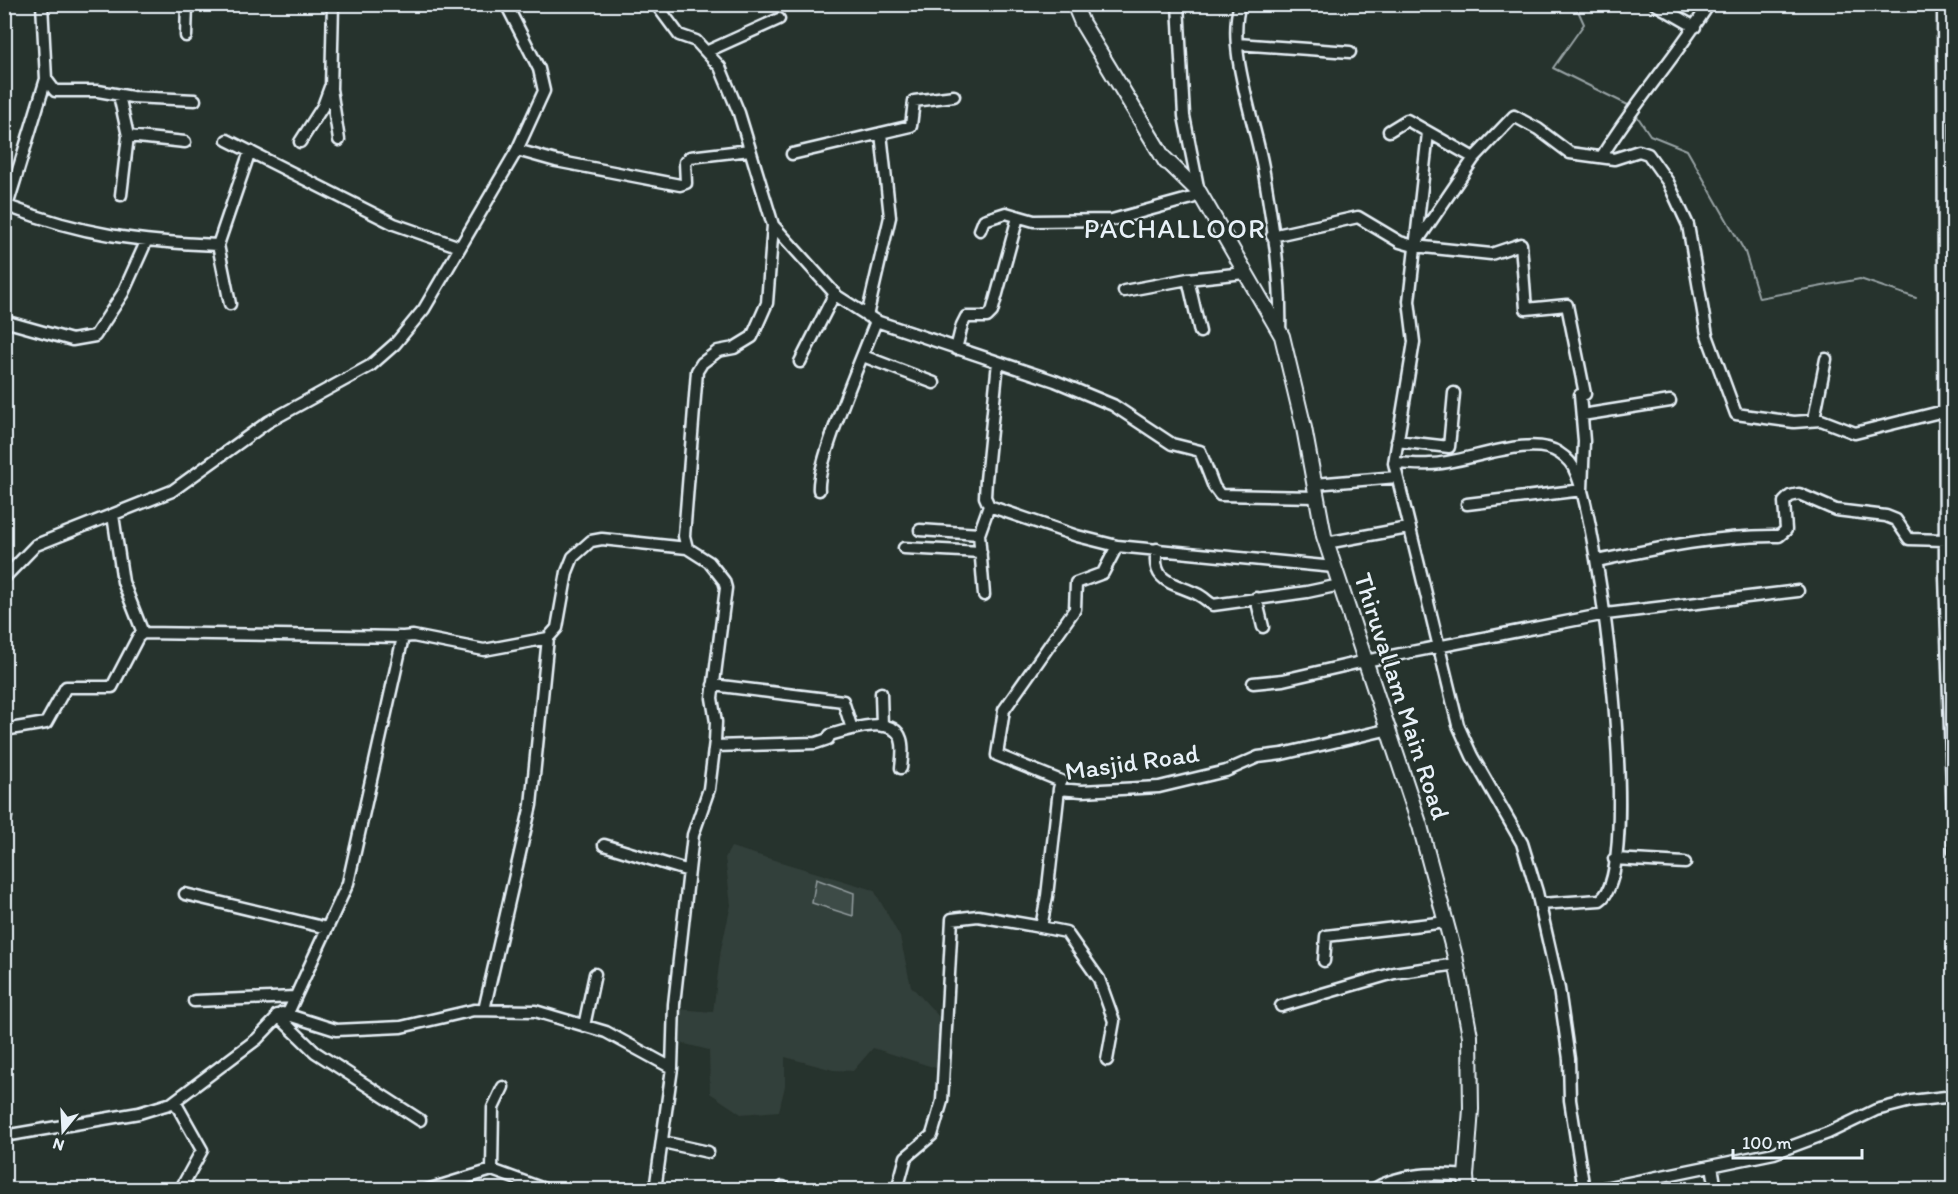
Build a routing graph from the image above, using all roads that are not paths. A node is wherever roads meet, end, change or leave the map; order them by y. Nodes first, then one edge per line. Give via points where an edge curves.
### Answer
1 (42, 4) edge
2 (187, 4) edge
3 (333, 4) edge
4 (506, 4) edge
5 (656, 4) edge
6 (1074, 4) edge
7 (1178, 4) edge
8 (1240, 4) edge
9 (1655, 4) edge
10 (1710, 4) edge
11 (1943, 4) edge
12 (779, 19) dead end
13 (1695, 27) junction
14 (186, 36) dead end
15 (1237, 44) junction
16 (708, 51) junction
17 (1350, 52) dead end
18 (46, 79) junction
19 (331, 84) junction
20 (119, 95) junction
21 (954, 96) dead end
22 (195, 100) dead end
23 (1389, 131) dead end
24 (881, 133) junction
25 (1428, 133) junction
26 (128, 136) junction
27 (227, 140) dead end
28 (339, 140) dead end
29 (185, 142) dead end
30 (300, 142) dead end
31 (517, 150) junction
32 (750, 150) junction
33 (250, 152) junction
34 (792, 154) dead end
35 (1602, 156) junction
36 (1474, 158) junction
37 (121, 195) dead end
38 (1195, 195) junction
39 (7, 212) edge
40 (1018, 217) junction
41 (773, 225) junction
42 (980, 230) dead end
43 (1272, 236) junction
44 (146, 242) junction
45 (218, 245) junction
46 (1414, 246) junction
47 (460, 248) junction
48 (1244, 273) junction
49 (1188, 279) junction
50 (1124, 291) dead end
51 (836, 292) junction
52 (230, 304) dead end
53 (871, 319) junction
54 (4, 321) edge
55 (1200, 332) dead end
56 (1280, 332) junction
57 (956, 349) junction
58 (863, 356) junction
59 (1826, 360) dead end
60 (800, 362) dead end
61 (998, 363) junction
62 (934, 383) dead end
63 (1454, 393) dead end
64 (1670, 401) dead end
65 (1944, 411) junction
66 (1582, 415) junction
67 (1814, 419) junction
68 (1396, 441) junction
69 (1394, 463) junction
70 (1397, 477) junction
71 (819, 490) dead end
72 (1316, 490) junction
73 (1582, 490) junction
74 (1467, 504) dead end
75 (989, 506) junction
76 (113, 515) junction
77 (1408, 528) junction
78 (920, 530) dead end
79 (979, 534) junction
80 (1945, 540) junction
81 (1326, 543) junction
82 (1117, 546) junction
83 (687, 548) junction
84 (904, 548) dead end
85 (1157, 549) junction
86 (981, 552) junction
87 (1597, 561) junction
88 (1334, 567) junction
89 (4, 578) edge
90 (1340, 585) junction
91 (1798, 591) dead end
92 (984, 595) dead end
93 (1256, 598) junction
94 (1606, 614) junction
95 (1263, 627) dead end
96 (143, 633) junction
97 (403, 637) junction
98 (548, 638) junction
99 (1439, 647) junction
100 (1365, 661) junction
101 (1253, 683) dead end
102 (713, 685) junction
103 (881, 693) dead end
104 (882, 726) junction
105 (852, 729) junction
106 (1390, 729) junction
107 (4, 730) edge
108 (714, 746) junction
109 (901, 768) dead end
110 (1059, 789) junction
111 (604, 845) dead end
112 (1953, 851) edge
113 (1614, 859) junction
114 (1685, 863) dead end
115 (689, 871) junction
116 (185, 894) dead end
117 (1540, 904) junction
118 (1447, 922) junction
119 (1041, 927) junction
120 (327, 928) junction
121 (1324, 961) dead end
122 (1457, 964) junction
123 (595, 974) dead end
124 (295, 997) junction
125 (194, 1001) dead end
126 (1281, 1006) dead end
127 (484, 1010) junction
128 (282, 1014) junction
129 (584, 1026) junction
130 (1107, 1060) dead end
131 (672, 1068) junction
132 (503, 1087) dead end
133 (1953, 1096) edge
134 (179, 1103) junction
135 (420, 1120) dead end
136 (4, 1136) edge
137 (663, 1142) junction
138 (708, 1152) dead end
139 (1712, 1166) junction
140 (492, 1170) junction
141 (1467, 1183) edge
142 (180, 1190) edge
143 (427, 1190) edge
144 (547, 1190) edge
145 (655, 1190) edge
146 (897, 1190) edge
147 (1372, 1190) edge
148 (1584, 1190) edge
149 (1594, 1190) edge
150 (1716, 1190) edge

1 - 18 street
2 - 14 street
3 - 19 street
4 - 31 street via 545,86
5 - 16 street via 679,35
6 - 38 main road, Thiruvallam Main Road via 1162,156
7 - 38 street via 1184,116
8 - 15 street
9 - 13 street
10 - 13 street
11 - 65 street
12 - 16 street
13 - 35 street via 1623,121
15 - 17 street
15 - 43 street via 1263,166
16 - 32 street via 732,93
18 - 20 street via 59,93 98,91
18 - 39 street
19 - 28 street
19 - 30 street via 323,106
20 - 22 street
20 - 26 street
21 - 24 street via 914,101 911,126
23 - 25 street via 1407,120
24 - 34 street
24 - 53 street via 890,217
25 - 36 street
25 - 46 street
26 - 29 street
26 - 37 street
27 - 33 street
31 - 32 street via 680,185 686,183 685,162 690,157
31 - 47 street
32 - 41 street
33 - 45 street
33 - 47 street via 394,224
35 - 36 street via 1570,153 1514,116
35 - 67 street via 1614,159 1639,151 1648,154 1678,200 1693,245 1707,334 1732,410 1740,415 1794,422
36 - 46 street
38 - 40 street via 1112,220 1054,222
38 - 48 main road, Thiruvallam Main Road
39 - 44 street
40 - 42 street via 1006,213 990,216
40 - 57 street via 992,312 987,317 966,317
41 - 51 street
41 - 83 street via 767,303 752,337 734,348 718,351 697,371 684,536
43 - 46 street via 1358,217
43 - 56 street via 1281,298
44 - 45 street
44 - 54 street via 123,293 95,336 72,340
45 - 52 street
46 - 66 street via 1491,254 1521,244 1526,309 1567,305 1585,394 1580,395
46 - 68 street via 1409,301 1414,342
47 - 76 street via 424,309 395,344 370,366 268,422 172,491
48 - 49 street
48 - 56 main road, Thiruvallam Main Road
49 - 50 street
49 - 55 street
51 - 53 street via 846,304
51 - 60 street
53 - 57 street
53 - 58 street
56 - 72 main road, Thiruvallam Main Road
57 - 61 street
58 - 62 street
58 - 71 street via 831,441
59 - 67 street
61 - 72 street via 1113,405 1172,444 1200,450 1220,495
61 - 75 street via 986,480
63 - 68 street via 1449,447
64 - 66 street
65 - 67 street via 1862,433
65 - 80 street
66 - 73 street
68 - 69 street
69 - 70 street
69 - 73 street via 1431,465 1520,448 1547,448 1568,460
70 - 72 street
70 - 77 street
72 - 81 main road, Thiruvallam Main Road
73 - 74 street
73 - 87 street
75 - 79 street
75 - 82 street
76 - 89 street via 36,545
76 - 96 street via 123,582
77 - 81 street
77 - 99 street
78 - 79 street
79 - 86 street
80 - 87 street via 1909,539 1896,520 1836,510 1799,494 1784,502 1786,530 1779,537 1730,537
80 - 112 street
81 - 88 main road, Thiruvallam Main Road
82 - 85 street
82 - 110 street via 1103,573 1076,583 1075,609 1004,710 997,755 1060,781
83 - 98 street via 611,538 591,541 570,564 557,628
83 - 102 street via 709,562 726,588
84 - 86 street
85 - 88 street
85 - 93 street via 1155,559 1172,586 1197,593 1212,605
86 - 92 street
87 - 94 street
88 - 90 main road, Thiruvallam Main Road
90 - 93 street
90 - 100 main road, Thiruvallam Main Road
91 - 94 street
93 - 95 street
94 - 99 street
94 - 113 street via 1619,762
96 - 97 street
96 - 107 street via 112,687 66,687 46,723
97 - 98 street via 484,650
97 - 120 street via 348,883
98 - 127 street via 531,805
99 - 100 street
99 - 117 street via 1458,725 1522,843
100 - 101 street
100 - 106 main road, Thiruvallam Main Road
102 - 105 street via 843,701
102 - 108 street
103 - 104 street
104 - 105 street
104 - 109 street via 901,738
105 - 108 street via 816,743
106 - 110 street, Masjid Road via 1258,757 1226,771 1159,787
106 - 118 main road, Thiruvallam Main Road
108 - 115 street via 709,789 693,835
110 - 119 street, Masjid Road
111 - 115 street
113 - 114 street
113 - 117 street via 1605,896 1600,900
115 - 131 street via 674,1004
116 - 120 street
117 - 148 street via 1559,988
118 - 121 street via 1326,936
118 - 122 main road, Thiruvallam Main Road
119 - 130 street via 1066,932 1099,979 1114,1021
119 - 146 street via 978,916 952,919 942,1101 932,1135 906,1157
120 - 124 street
122 - 126 street via 1394,974
122 - 141 main road, Thiruvallam Main Road via 1470,1035
123 - 129 street
124 - 125 street
124 - 128 street
127 - 128 street via 459,1012 401,1027 336,1030
127 - 129 street via 535,1011
128 - 134 street
128 - 135 street via 315,1052
129 - 131 street via 633,1045
131 - 137 street
132 - 140 street via 493,1108
133 - 139 street via 1885,1108 1774,1153
134 - 136 street
134 - 142 street via 202,1150
137 - 138 street
137 - 145 street
139 - 149 street
139 - 150 street
140 - 143 street
140 - 144 street
141 - 147 street via 1429,1172

